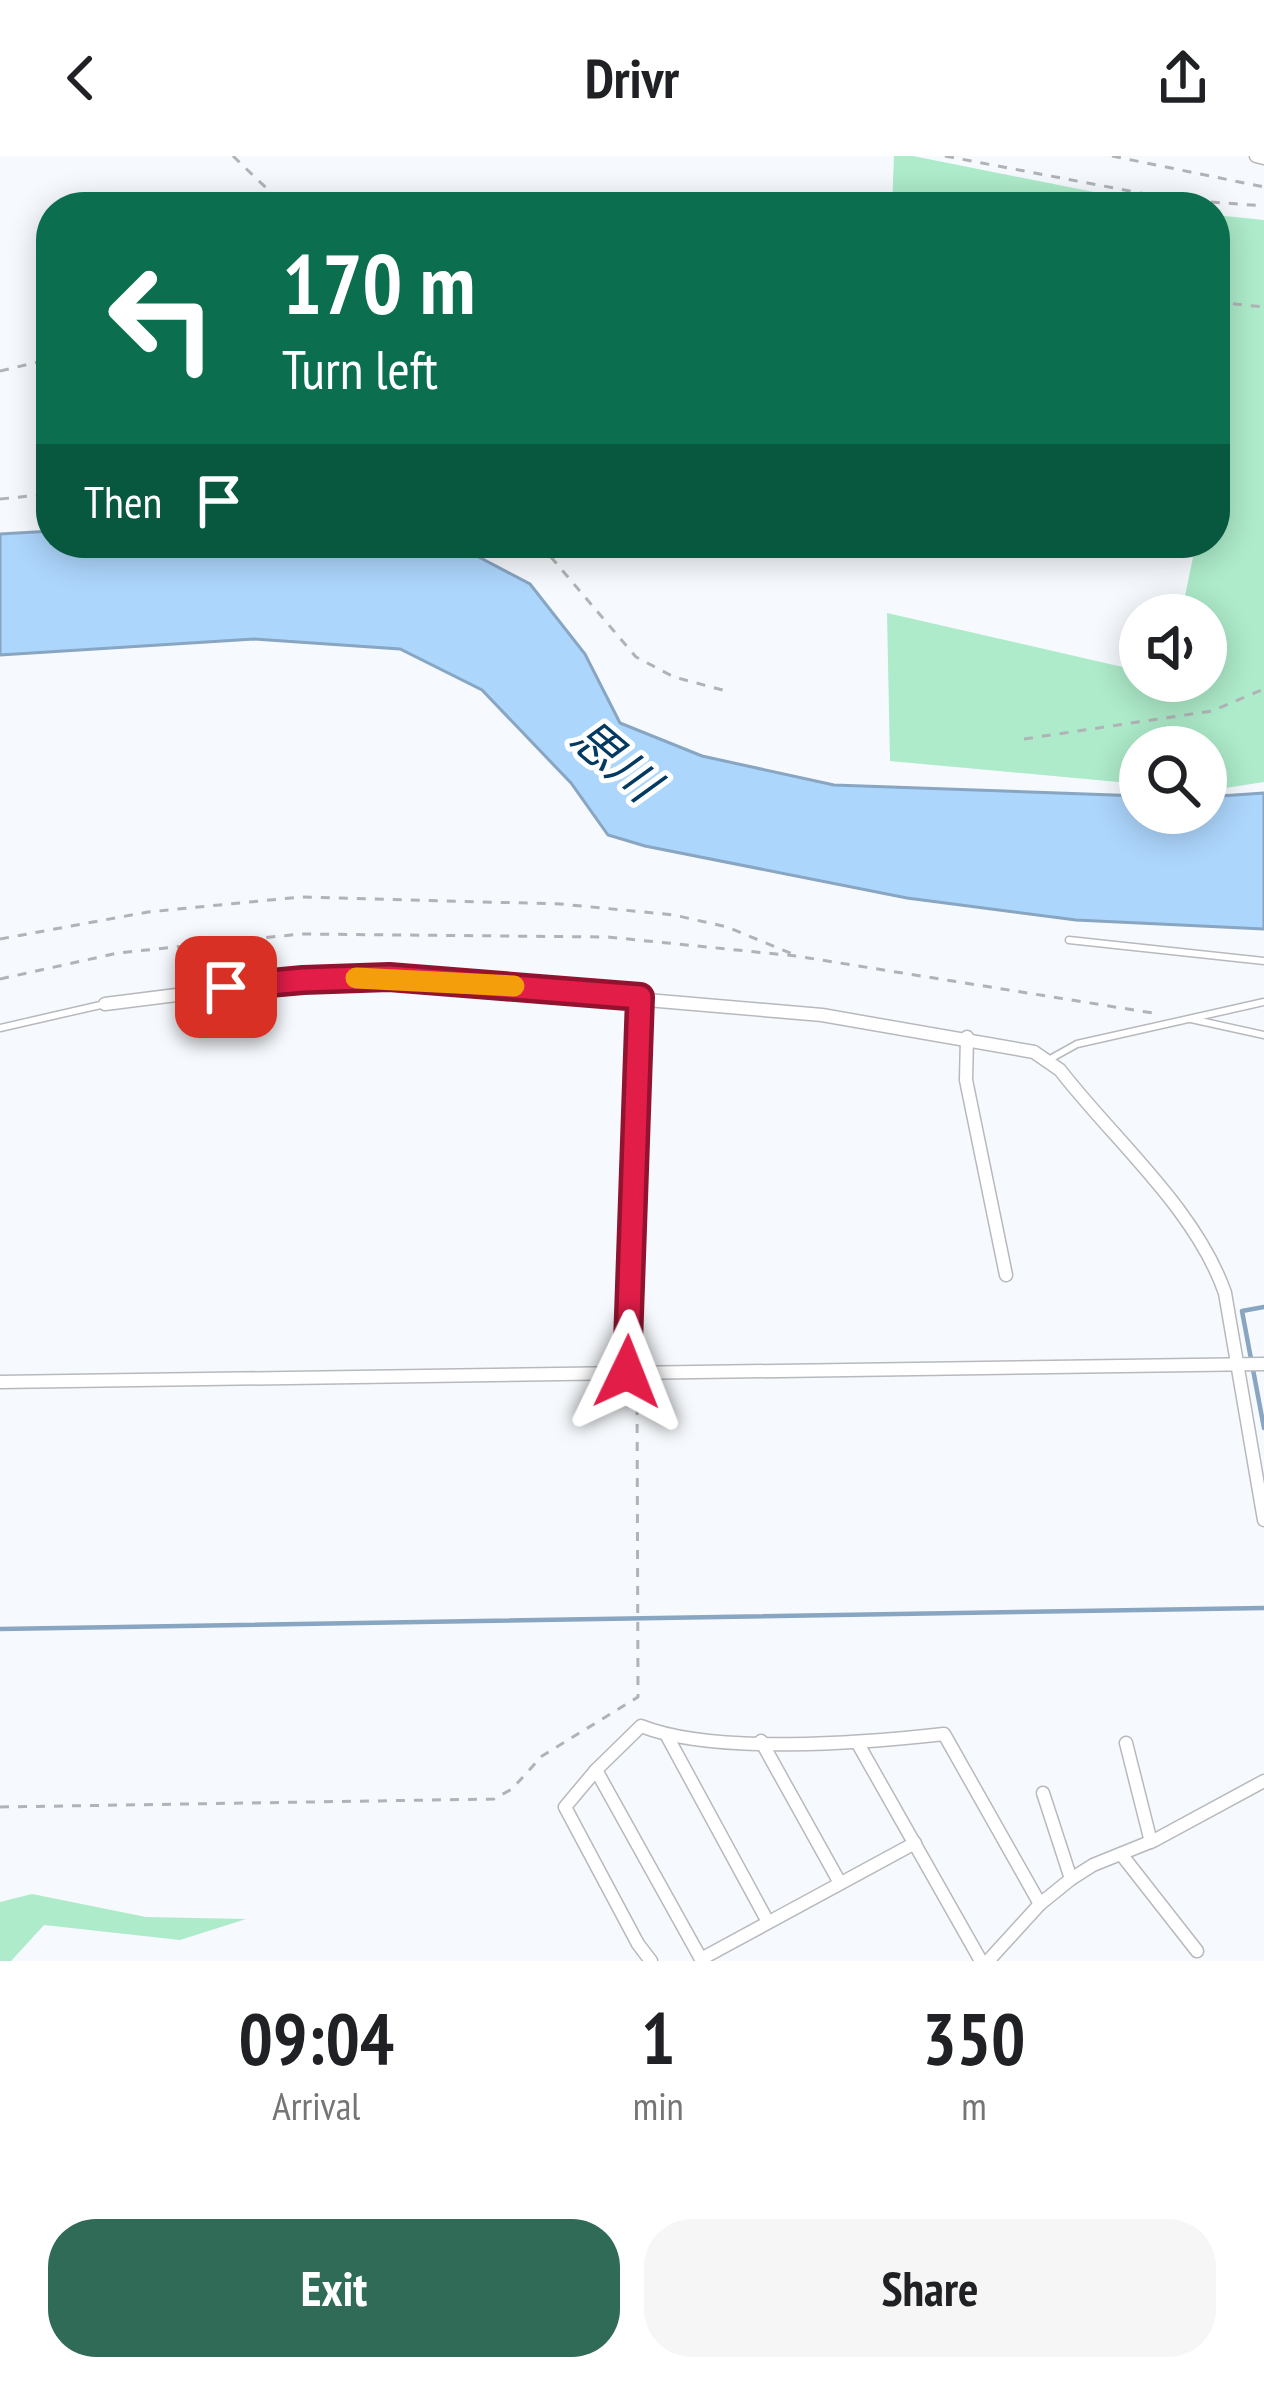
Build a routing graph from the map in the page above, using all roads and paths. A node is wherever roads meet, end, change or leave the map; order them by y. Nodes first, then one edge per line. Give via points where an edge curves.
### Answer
1 (233, 156) edge
2 (945, 156) edge
3 (1112, 156) edge
4 (1264, 187) edge
5 (270, 192) edge
6 (1135, 192) edge
7 (1230, 203) edge
8 (1264, 206) edge
9 (1230, 304) edge
10 (1264, 307) edge
11 (36, 363) edge
12 (0, 371) edge
13 (36, 496) edge
14 (0, 500) edge
15 (551, 558) edge
16 (1264, 688) edge
17 (730, 692) dead end
18 (1024, 739) dead end
19 (0, 939) edge
20 (1069, 940) dead end
21 (796, 956) junction
22 (1264, 961) edge
23 (0, 979) edge
24 (640, 997) junction
25 (1264, 1002) edge
26 (105, 1004) joint
27 (1188, 1018) junction
28 (0, 1028) edge
29 (1264, 1035) edge
30 (967, 1037) junction
31 (1050, 1060) junction
32 (1006, 1275) dead end
33 (1236, 1364) junction
34 (1264, 1364) edge
35 (632, 1372) junction
36 (0, 1382) edge
37 (1264, 1520) edge
38 (667, 1736) junction
39 (761, 1742) junction
40 (857, 1742) junction
41 (1126, 1743) dead end
42 (596, 1770) junction
43 (1264, 1781) edge
44 (1042, 1793) dead end
45 (0, 1807) edge
46 (1151, 1842) junction
47 (915, 1844) junction
48 (1121, 1854) junction
49 (1071, 1879) junction
50 (840, 1883) junction
51 (1040, 1904) junction
52 (768, 1922) junction
53 (1197, 1952) dead end
54 (652, 1961) edge
55 (984, 1961) edge

1 - 5 path
2 - 6 path
3 - 4 path
7 - 8 path
9 - 10 path
11 - 12 path
13 - 14 path
15 - 17 path via 636,657
16 - 18 path via 1212,711
19 - 21 path via 148,912 365,898 674,915
20 - 22 lane
21 - 23 path via 608,937 300,934 118,953
21 - 27 path
24 - 26 street via 389,977
24 - 30 street
24 - 35 street
25 - 27 lane
26 - 28 lane
27 - 29 lane
27 - 31 lane via 1077,1044
30 - 31 street
30 - 32 street via 967,1080
31 - 33 street via 1214,1261
33 - 34 street
33 - 35 street
33 - 37 street
35 - 36 street
35 - 45 path via 638,1697 542,1756 506,1794
38 - 39 street
38 - 42 street via 641,1726
38 - 52 street
39 - 40 street
39 - 50 street
40 - 47 street
40 - 51 street via 944,1734
41 - 46 street
42 - 52 street via 701,1959
42 - 54 street via 565,1807
43 - 46 street
44 - 49 street
46 - 48 street
47 - 50 street
47 - 55 street
48 - 49 street
48 - 53 street
49 - 51 street
50 - 52 street
51 - 55 street

